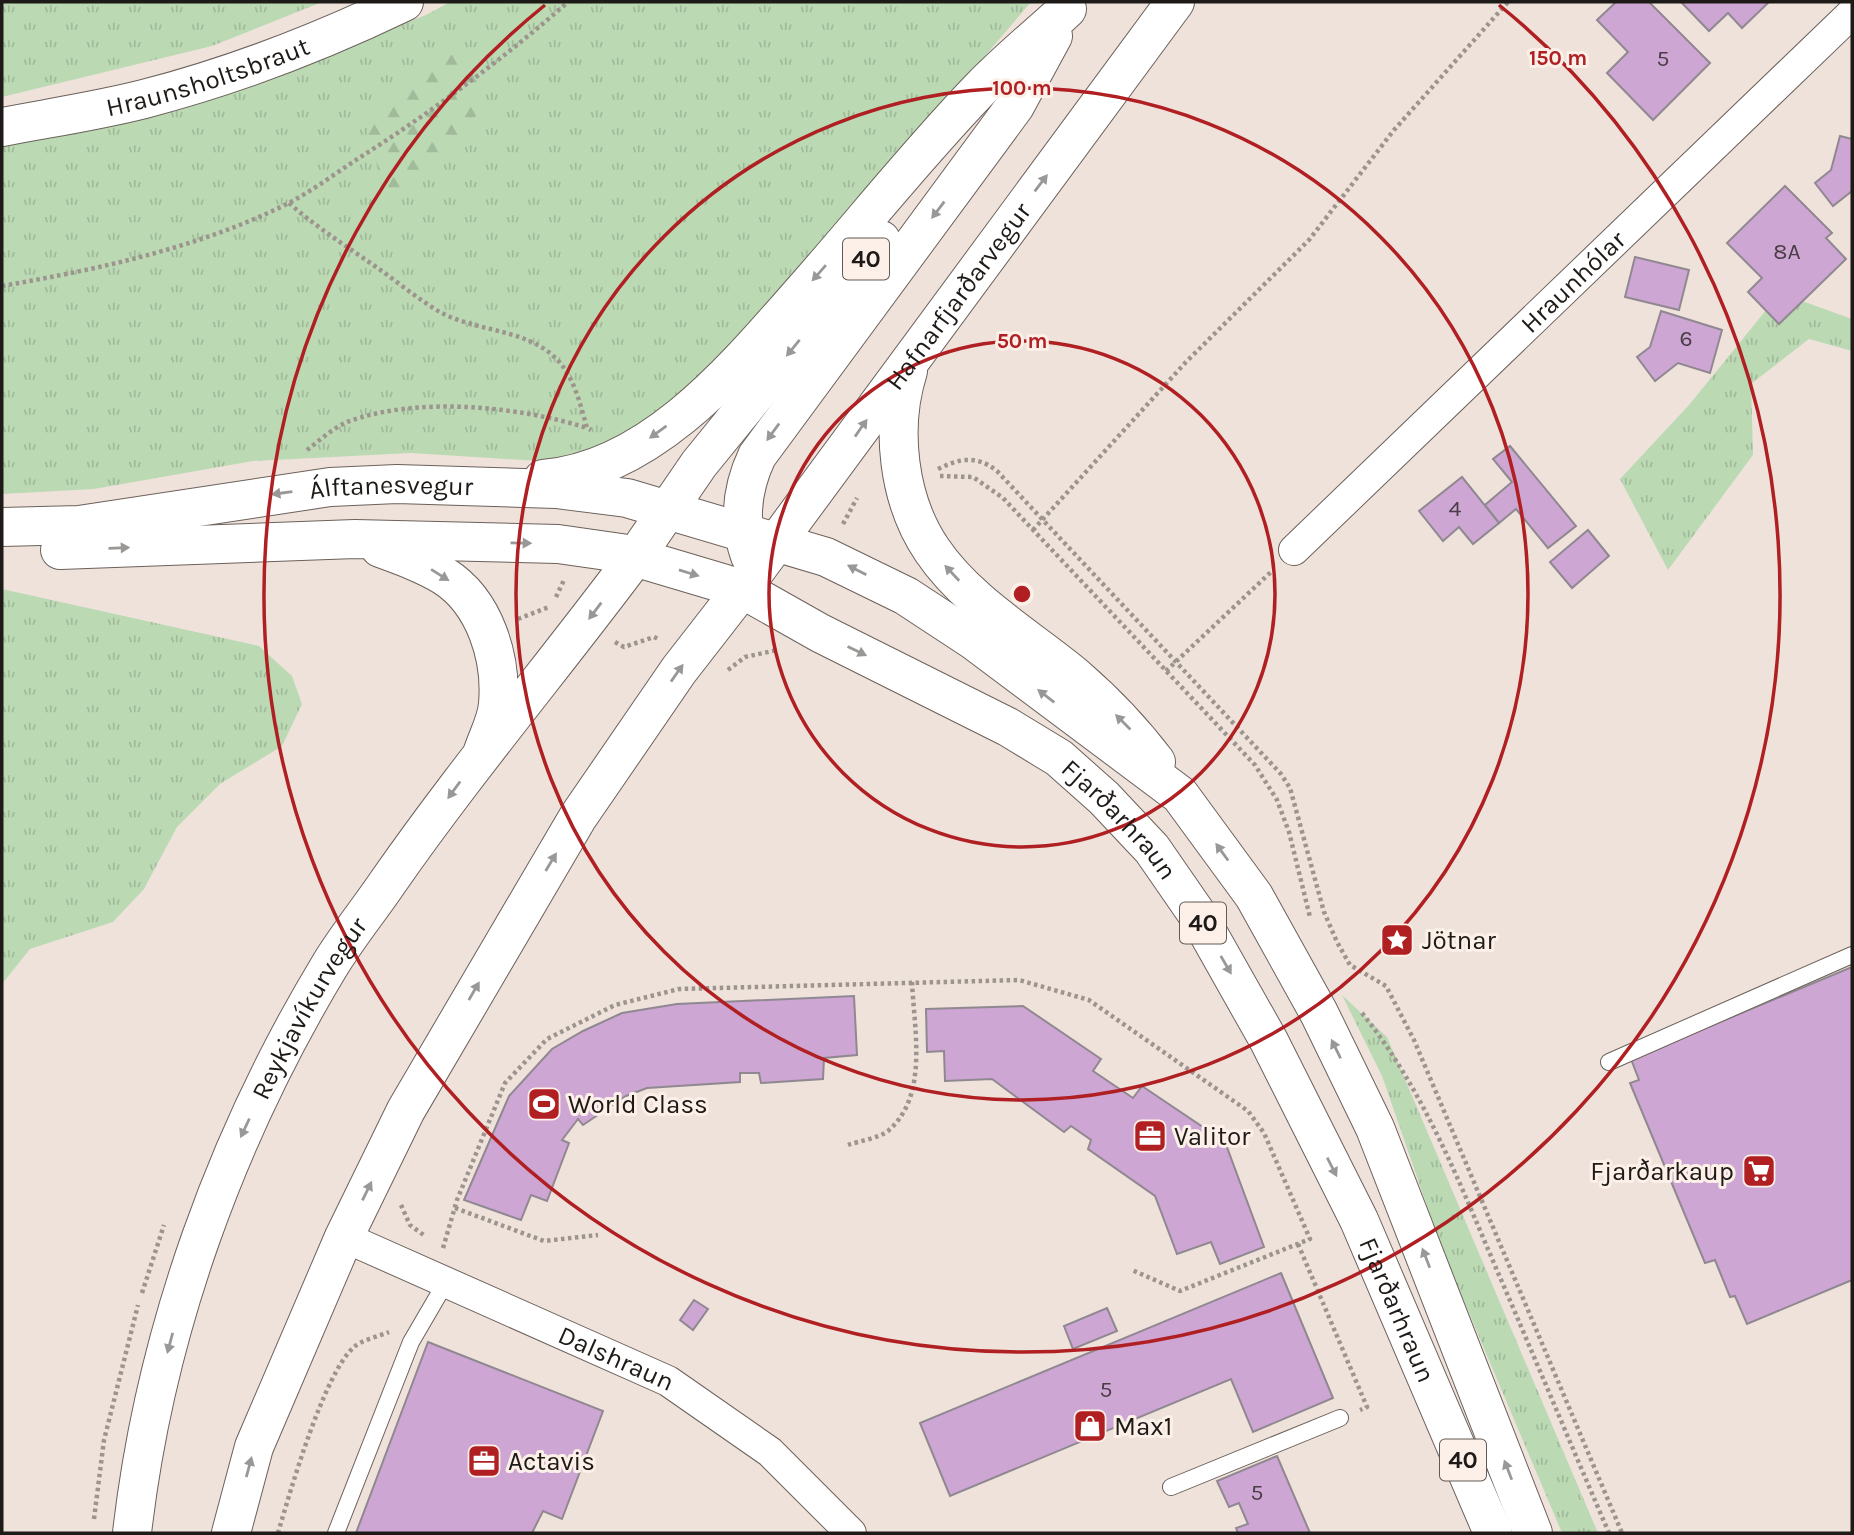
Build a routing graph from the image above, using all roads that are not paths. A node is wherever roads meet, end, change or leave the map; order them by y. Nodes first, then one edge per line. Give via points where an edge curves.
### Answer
1 (404, 2) edge
2 (1175, 2) edge
3 (1070, 6) edge
4 (1852, 13) edge
5 (2, 127) edge
6 (912, 355) junction
7 (481, 485) junction
8 (666, 509) junction
9 (2, 527) edge
10 (355, 539) junction
11 (1294, 550) road end
12 (2, 552) edge
13 (635, 556) junction
14 (754, 558) junction
15 (483, 751) junction
16 (1180, 795) junction
17 (1852, 955) edge
18 (1609, 1062) dead end
19 (344, 1237) junction
20 (446, 1282) junction
21 (1340, 1418) road end
22 (1171, 1487) dead end
23 (132, 1533) edge
24 (231, 1533) edge
25 (336, 1533) edge
26 (851, 1533) edge
27 (1493, 1533) edge
28 (1533, 1533) edge

1 - 5 main road, Hraunsholtsbraut via 282,55 224,74 143,99
6 -> 2 main road, Hafnarfjarðarvegur
3 -> 7 main road via 981,88 739,363 689,410 614,460 558,478
3 -> 8 main road, 40
3 -> 14 main road via 1015,106 757,456 746,479
4 - 11 street, Hraunhólar
14 -> 6 main road, Hafnarfjarðarvegur via 832,470
16 -> 6 main road via 1129,727 1077,678 975,596 933,551 919,528 907,492 900,449 903,387
7 - 8 main road, Álftanesvegur via 627,498
7 -> 9 main road, Álftanesvegur via 330,486 79,525
8 - 13 main road, 40
8 - 14 main road, Álftanesvegur
12 -> 10 main road, Álftanesvegur
10 -> 13 main road, Álftanesvegur via 558,544
10 -> 15 main road via 446,577 471,603 487,630 499,676 498,708
13 -> 14 main road, Fjarðarhraun / 40
13 -> 15 main road, Reykjavíkurvegur
16 -> 14 main road, Fjarðarhraun / 40 via 973,640 906,596 840,562
19 -> 14 main road via 406,1110 578,817
14 -> 27 main road, Fjarðarhraun / 40 via 791,634 1008,727 1059,758 1152,849 1199,917 1269,1041 1359,1220
15 -> 23 main road, Reykjavíkurvegur via 331,964 228,1164 186,1282 155,1401
28 -> 16 main road, Fjarðarhraun / 40 via 1375,1128 1319,1013 1254,897
17 - 18 lane
19 - 20 street, Dalshraun
24 -> 19 main road via 254,1447
20 - 25 lane via 411,1342
20 - 26 street, Dalshraun via 695,1397 770,1452
21 - 22 lane

